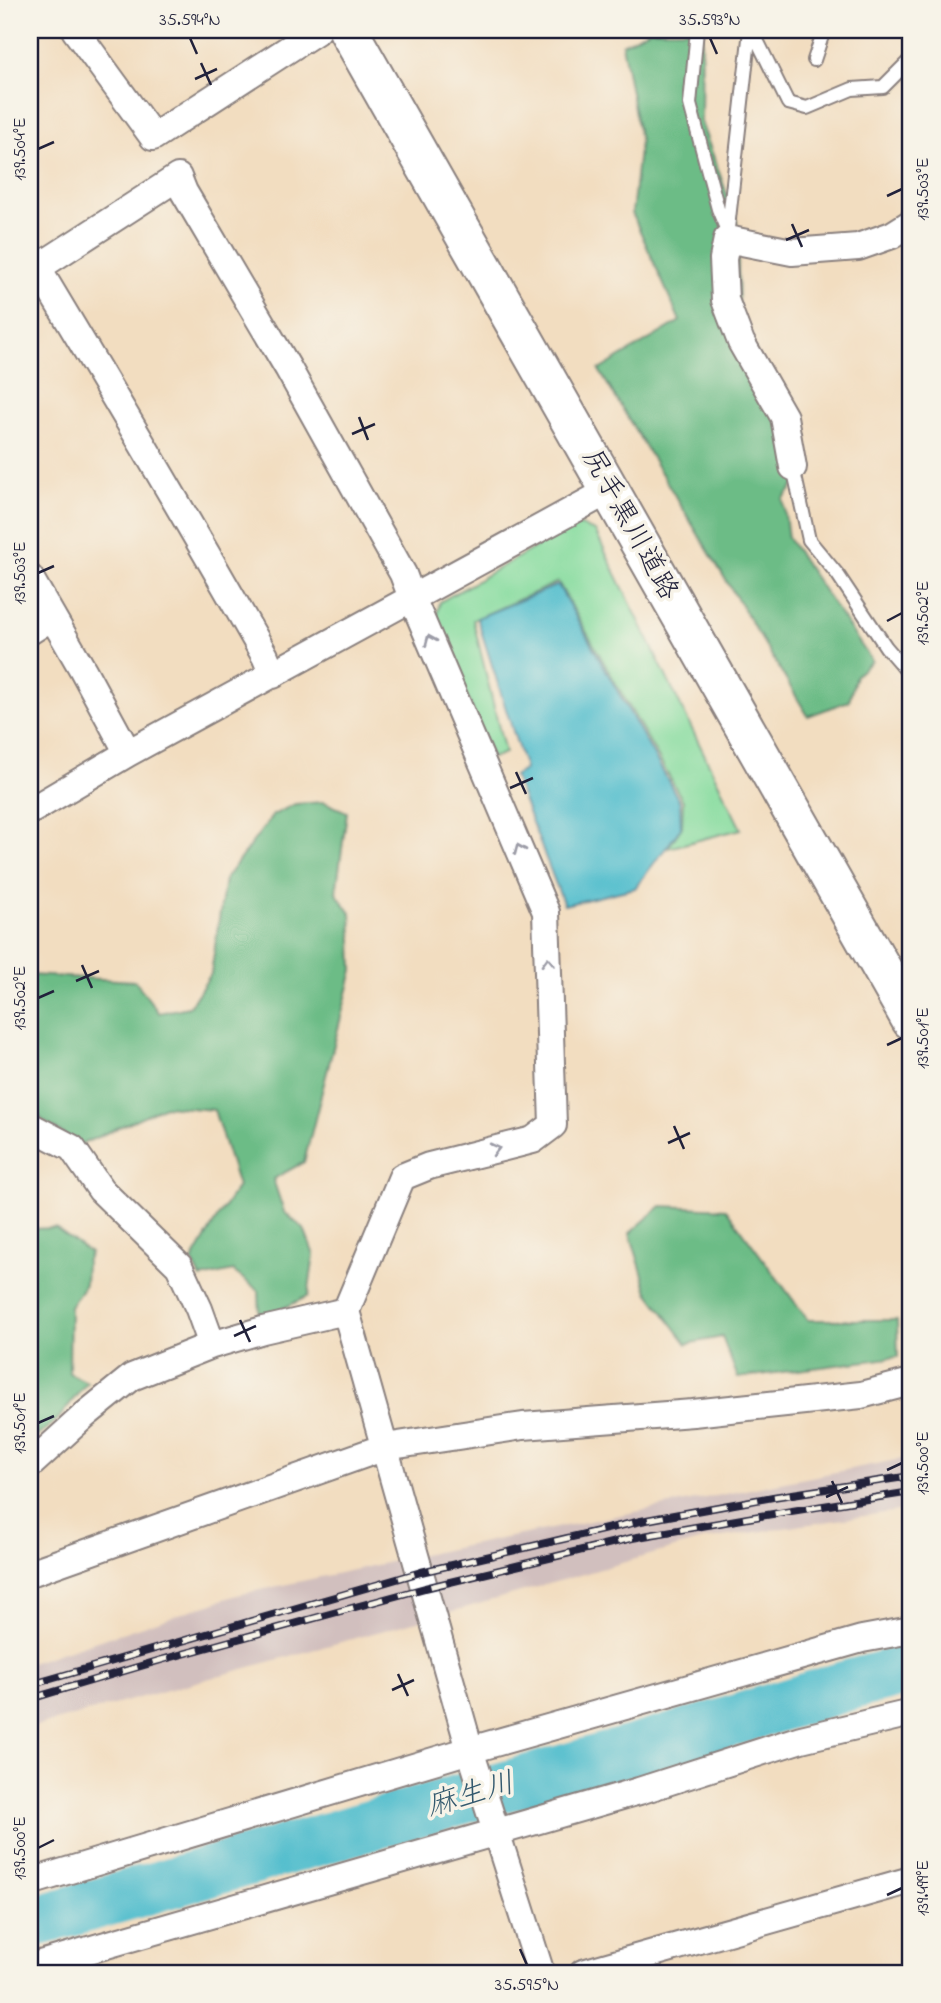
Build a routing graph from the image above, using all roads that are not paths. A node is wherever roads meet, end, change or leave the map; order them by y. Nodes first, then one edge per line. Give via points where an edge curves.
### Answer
1 (75, 30) edge
2 (318, 30) edge
3 (348, 30) edge
4 (697, 30) edge
5 (751, 30) edge
6 (824, 30) edge
7 (911, 59) edge
8 (814, 60) dead end
9 (911, 223) edge
10 (727, 235) junction
11 (793, 467) joint
12 (610, 490) junction
13 (30, 578) edge
14 (412, 597) junction
15 (52, 617) junction
16 (30, 631) edge
17 (272, 675) junction
18 (911, 676) edge
19 (128, 753) junction
20 (30, 811) edge
21 (911, 1020) edge
22 (30, 1126) edge
23 (346, 1311) junction
24 (212, 1345) junction
25 (911, 1382) edge
26 (385, 1447) junction
27 (30, 1465) edge
28 (30, 1573) edge
29 (911, 1630) edge
30 (911, 1713) edge
31 (474, 1761) junction
32 (494, 1821) junction
33 (911, 1880) edge
34 (30, 1882) edge
35 (30, 1967) edge
36 (541, 1973) edge
37 (583, 1973) edge

1 - 2 street via 153,138
3 - 12 main road, 尻手黒川道路
4 - 10 lane via 690,104
5 - 7 lane via 789,103 807,108 852,89 883,87
5 - 10 lane
6 - 8 lane
9 - 10 street via 858,247 792,252
10 - 11 street via 725,300 741,342 783,417
11 - 18 lane via 809,540
12 - 14 street
12 - 21 main road, 尻手黒川道路
13 - 15 street
14 - 17 street
14 - 17 street via 366,506 178,177 39,267 202,544
23 -> 14 street via 402,1177 533,1140 553,1125 546,912
15 - 16 street
15 - 19 street
17 - 19 street
19 - 20 street
22 - 24 street via 72,1148 101,1190 179,1266
23 - 24 street
23 - 26 street
24 - 27 street via 132,1377
25 - 26 street via 862,1395 523,1426
26 - 28 street
26 - 31 street
29 - 31 street via 862,1639
30 - 32 street via 801,1739 639,1791
31 - 32 street
31 - 34 street
32 - 35 street
32 - 36 street
33 - 37 street

